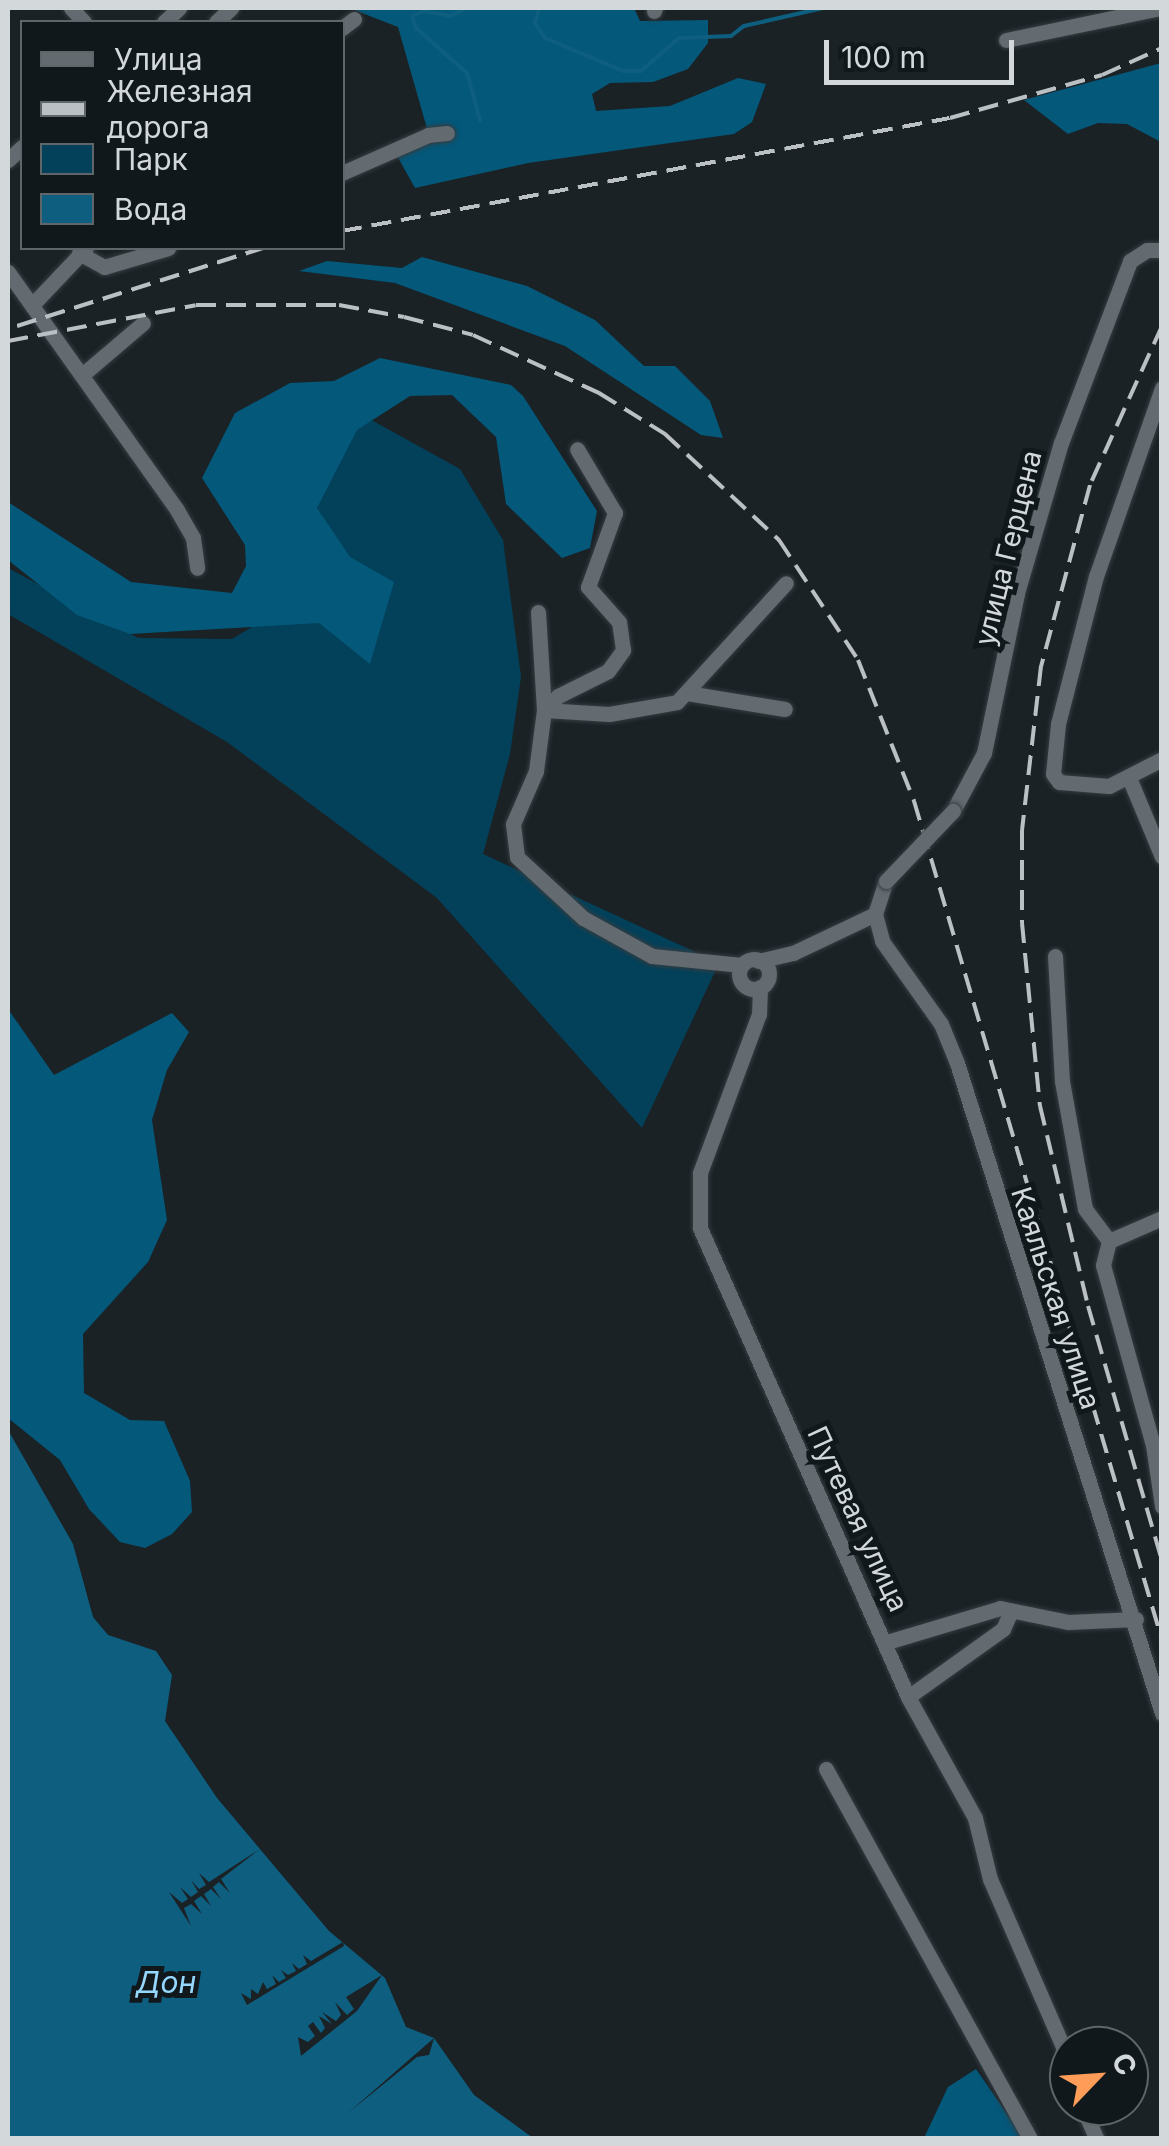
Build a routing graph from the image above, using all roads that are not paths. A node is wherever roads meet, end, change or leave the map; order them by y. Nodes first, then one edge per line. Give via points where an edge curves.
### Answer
1 (1160, 8) edge
2 (1006, 40) dead end
3 (447, 133) dead end
4 (345, 172) edge
5 (82, 250) edge
6 (161, 250) edge
7 (1154, 250) edge
8 (8, 272) edge
9 (33, 304) junction
10 (143, 324) dead end
11 (82, 374) junction
12 (1162, 388) edge
13 (576, 449) dead end
14 (198, 568) dead end
15 (786, 583) dead end
16 (538, 612) dead end
17 (687, 693) junction
18 (786, 709) dead end
19 (544, 710) junction
20 (1162, 759) edge
21 (1130, 780) junction
22 (1162, 856) edge
23 (875, 914) junction
24 (1055, 956) dead end
25 (757, 972) junction
26 (1162, 1218) edge
27 (1110, 1240) junction
28 (1162, 1506) edge
29 (1010, 1611) junction
30 (1136, 1619) junction
31 (887, 1642) junction
32 (908, 1697) junction
33 (1162, 1712) edge
34 (826, 1769) dead end
35 (1054, 2026) edge
36 (1030, 2138) edge

1 - 2 street
3 - 4 street
5 - 6 street via 104,267
5 - 9 street
7 - 23 street, улица Герцена, bridge via 1130,261 1060,443 1016,593 984,753 953,811 886,881
8 - 9 street
9 - 11 street
10 - 11 street
11 - 14 street via 194,538
12 - 21 street via 1096,576 1058,724 1053,774 1059,782 1110,786
13 - 19 street via 615,513 588,587 619,622 622,650 608,671
15 - 17 street
16 - 19 street
17 - 18 street
17 - 19 street via 654,709
19 - 25 street via 536,771 513,824 516,857 583,918 652,956
20 - 21 street
21 - 22 street
23 - 25 street
23 - 30 street, Каяльская улица via 882,942 941,1024 957,1063
24 - 27 street via 1062,1080 1085,1208
25 - 31 street, Путевая улица via 759,1014 700,1173 700,1228
26 - 27 street
27 - 28 street via 1103,1265 1153,1446
29 - 30 street via 1068,1622
29 - 31 street via 973,1613
29 - 32 street via 1004,1629
30 - 33 street, Каяльская улица
31 - 32 street, Путевая улица
32 - 35 street, Путевая улица via 975,1818 990,1879
34 - 36 street

